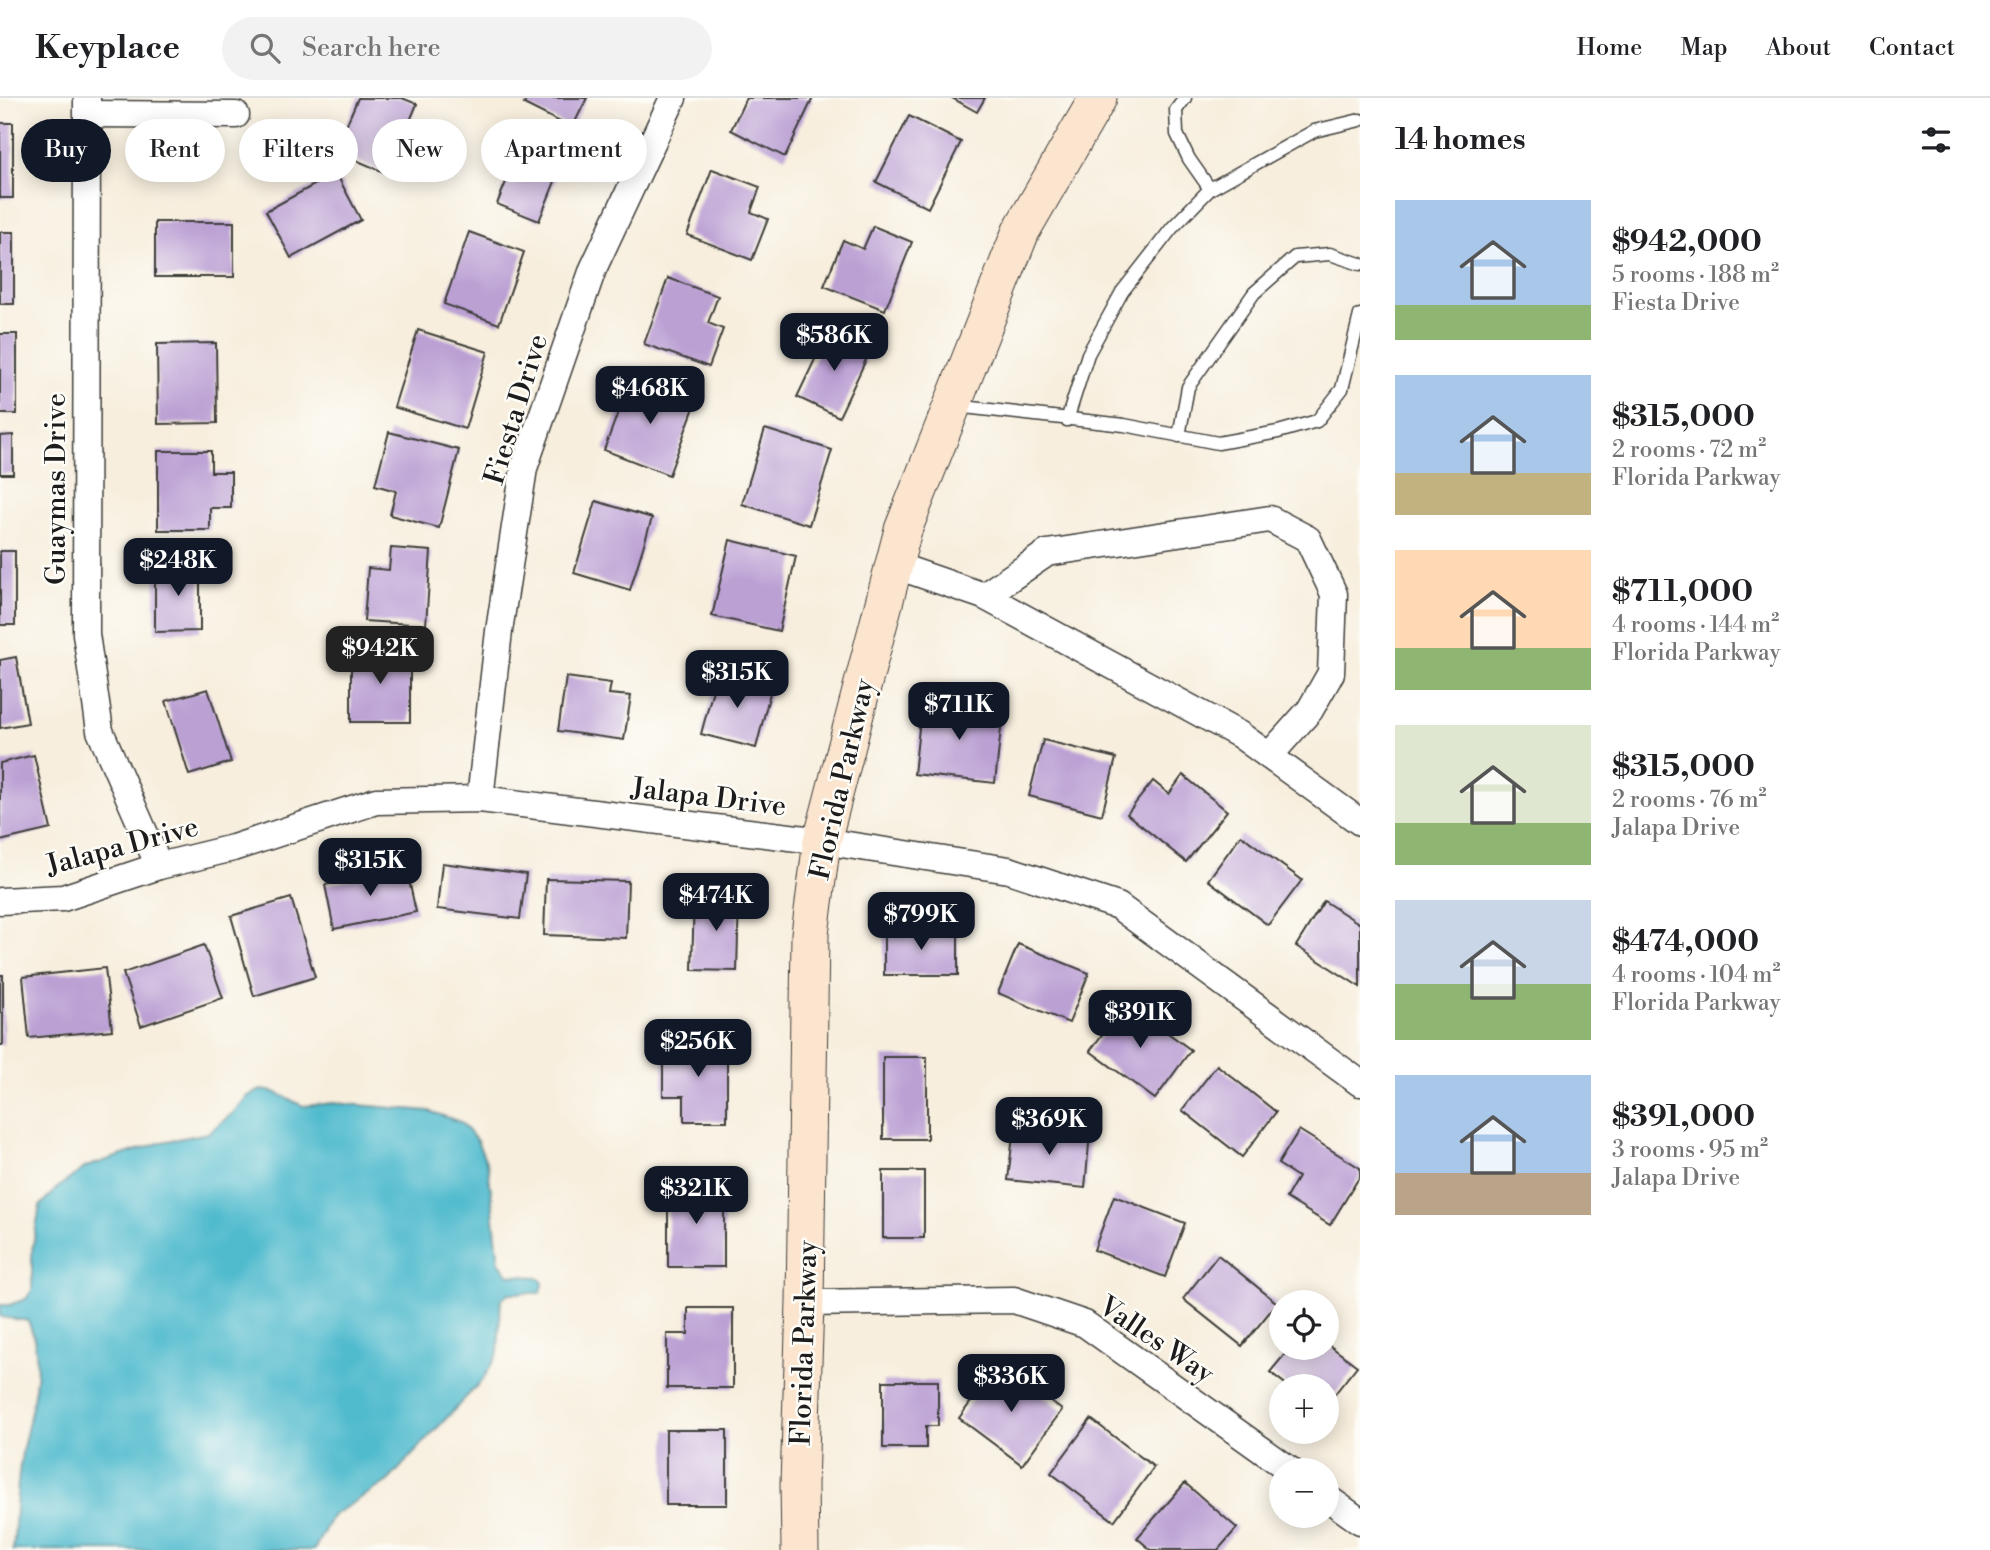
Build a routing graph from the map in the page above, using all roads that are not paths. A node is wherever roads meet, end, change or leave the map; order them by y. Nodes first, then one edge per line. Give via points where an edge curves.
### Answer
1 (673, 98) edge
2 (1098, 98) edge
3 (1185, 98) edge
4 (87, 106) edge
5 (236, 115) dead end
6 (1360, 120) edge
7 (1210, 189) junction
8 (1360, 264) edge
9 (1360, 315) edge
10 (951, 406) junction
11 (1067, 420) junction
12 (1179, 436) junction
13 (894, 565) junction
14 (984, 596) junction
15 (1269, 756) junction
16 (480, 799) junction
17 (1360, 821) edge
18 (822, 841) junction
19 (159, 866) junction
20 (0, 901) edge
21 (1360, 1083) edge
22 (805, 1303) junction
23 (1273, 1458) edge
24 (1339, 1506) edge
25 (1360, 1521) edge
26 (800, 1550) edge

1 - 16 street, Fiesta Drive via 593,269 524,468
2 - 10 street, Florida Parkway via 1021,231
3 - 7 lane via 1176,110 1177,134
4 - 5 street
4 - 19 street, Guaymas Drive via 86,634 100,731
6 - 7 lane via 1314,131
7 - 11 lane via 1172,228 1122,292 1088,354
8 - 12 lane via 1330,254 1295,257 1254,293 1188,387
9 - 12 lane via 1342,389 1317,421 1218,443
10 - 11 lane
10 - 13 street, Florida Parkway
11 - 12 lane
13 - 14 street
13 - 18 street, Florida Parkway
14 - 15 street via 1240,735
14 - 15 street via 1047,553 1270,519 1308,540 1334,594 1331,673 1310,710
15 - 17 street
16 - 18 street, Jalapa Drive
16 - 19 street, Jalapa Drive via 376,801 233,848
18 - 21 street, Jalapa Drive via 1009,870 1118,906
18 - 22 street, Florida Parkway via 810,934
19 - 20 street, Jalapa Drive via 63,898
22 - 23 street, Valles Way via 1014,1300 1085,1324
22 - 26 street, Florida Parkway
24 - 25 street

